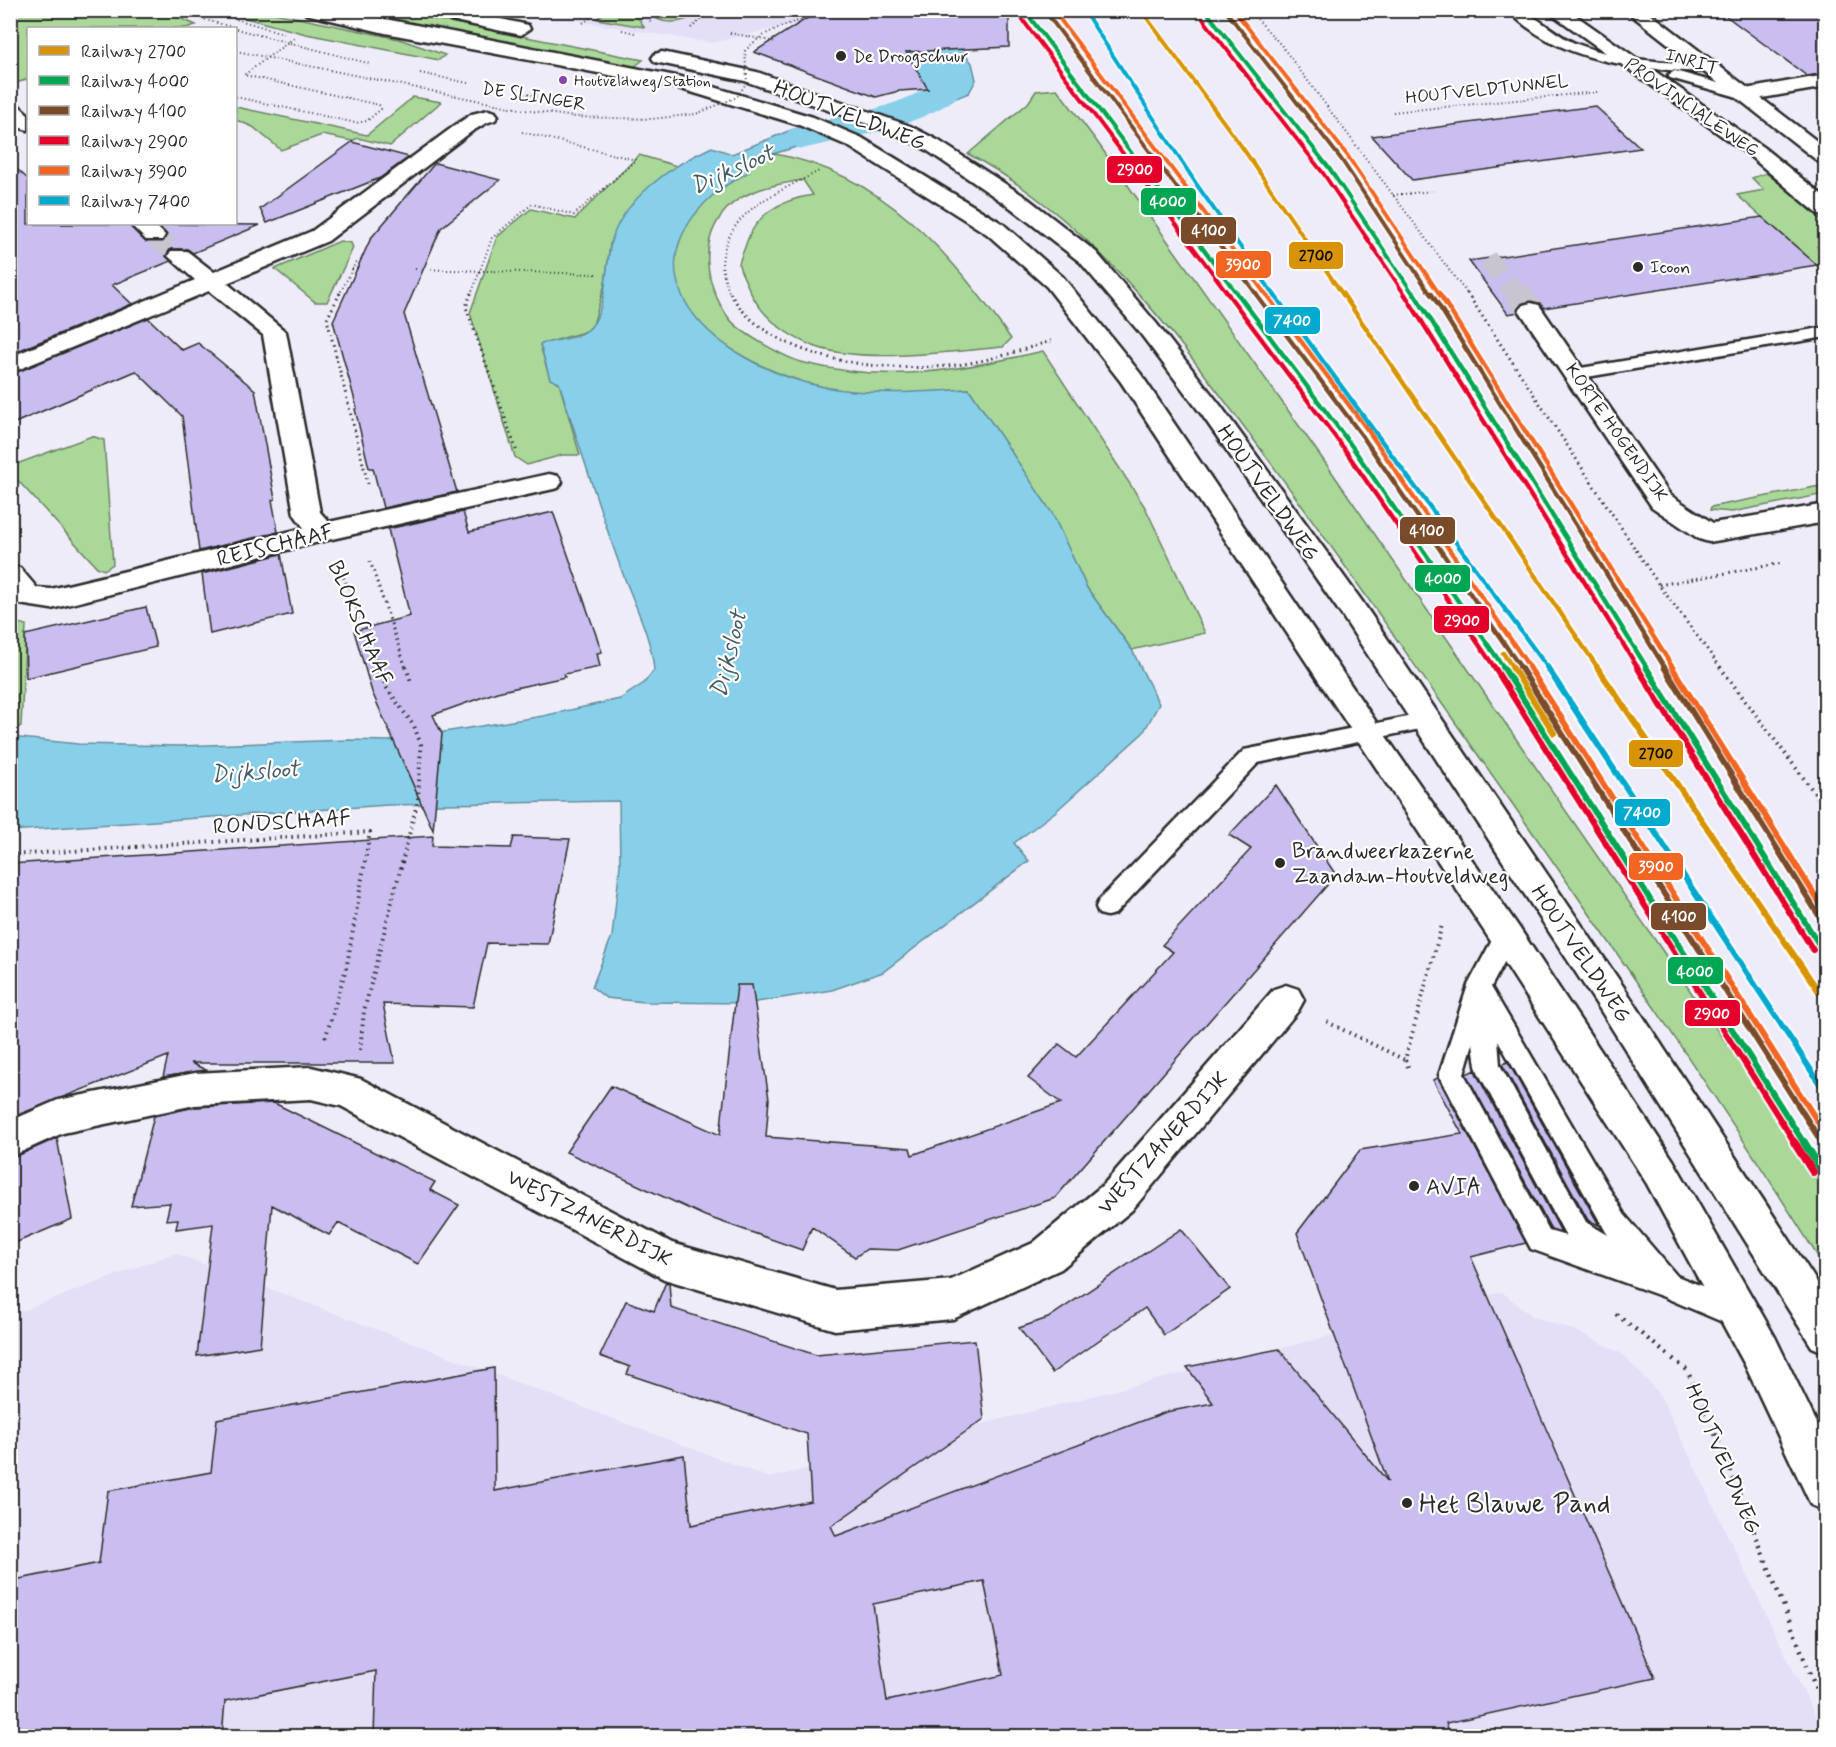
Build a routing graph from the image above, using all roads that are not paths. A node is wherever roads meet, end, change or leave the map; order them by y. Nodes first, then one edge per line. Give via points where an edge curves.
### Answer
1 (313, 10) edge
2 (431, 10) edge
3 (1514, 10) edge
4 (1555, 10) edge
5 (1634, 10) edge
6 (544, 34) dead end
7 (645, 54) dead end
8 (1630, 63) junction
9 (1709, 68) junction
10 (1826, 81) edge
11 (1744, 95) junction
12 (10, 108) edge
13 (488, 116) dead end
14 (27, 123) edge
15 (1826, 158) edge
16 (1826, 208) edge
17 (179, 256) tunnel mouth
18 (209, 282) junction
19 (1531, 310) tunnel mouth
20 (1826, 332) edge
21 (10, 366) edge
22 (1575, 374) junction
23 (538, 484) road end
24 (1826, 513) edge
25 (323, 532) junction
26 (10, 575) edge
27 (1427, 721) junction
28 (1367, 733) junction
29 (1107, 907) dead end
30 (1506, 936) junction
31 (1480, 985) junction
32 (1286, 1000) dead end
33 (10, 1140) edge
34 (1668, 1285) junction
35 (1742, 1317) junction
36 (1826, 1333) edge
37 (1826, 1490) edge

1 - 28 street, HOUTVELDWEG via 681,83 806,121 855,142 995,229 1055,282 1131,378
2 - 6 street
3 - 8 lane via 1571,46
4 - 8 street, PROVINCIALEWEG
5 - 9 street, PROVINCIALEWEG
7 - 27 street, HOUTVELDWEG via 750,76 903,130 1018,203 1088,257 1211,410
8 - 9 lane
8 - 11 lane, INRIT
8 - 16 street, PROVINCIALEWEG via 1757,152
9 - 11 street, PROVINCIALEWEG
10 - 11 street
11 - 15 street, PROVINCIALEWEG
12 - 14 street
13 - 18 street via 478,118 320,236
17 - 18 street, BLOKSCHAAF
18 - 21 street
18 - 25 street, BLOKSCHAAF via 274,332 307,514
19 - 22 street, KORTE HOGENDIJK
20 - 22 lane
22 - 24 street, KORTE HOGENDIJK via 1661,501 1710,533
23 - 25 street, REISCHAAF
25 - 26 street, REISCHAAF via 51,599 29,597
27 - 28 lane
27 - 36 street, HOUTVELDWEG via 1613,1000
28 - 29 lane via 1251,756
28 - 30 street, HOUTVELDWEG
30 - 31 lane
30 - 35 street, HOUTVELDWEG via 1660,1172
31 - 34 lane via 1614,1222
31 - 34 lane via 1488,1066 1578,1231
31 - 34 lane via 1451,1075 1540,1240
32 - 33 street, WESTZANERDIJK via 1118,1197 1047,1256 952,1299 835,1310 664,1260 348,1091 311,1083 195,1089 58,1117
34 - 35 lane
35 - 37 street, HOUTVELDWEG

